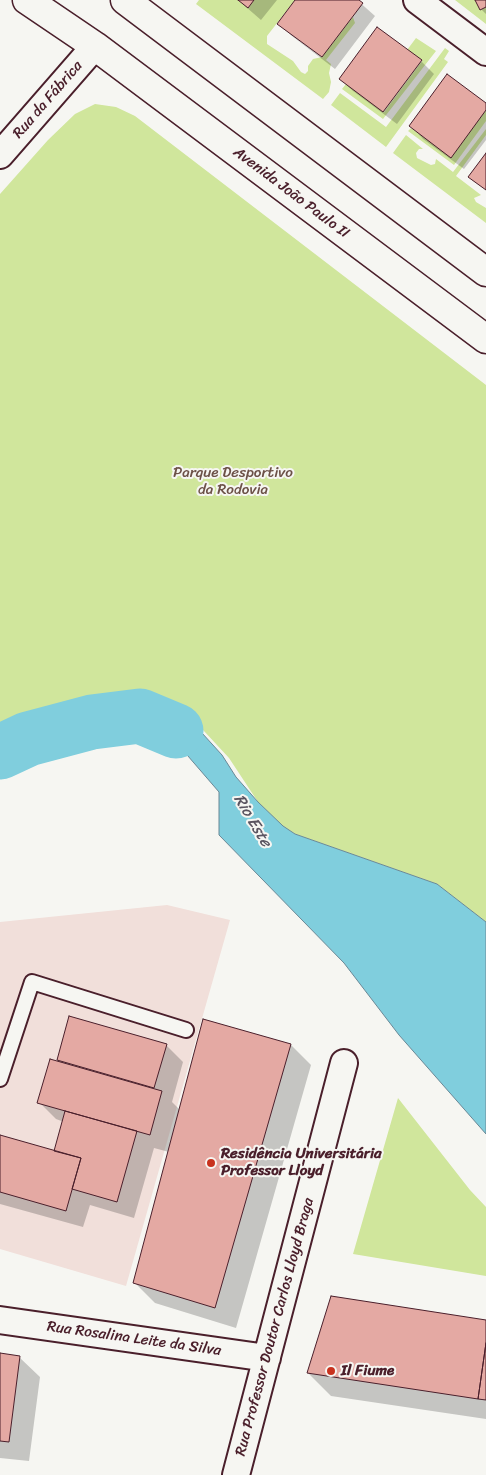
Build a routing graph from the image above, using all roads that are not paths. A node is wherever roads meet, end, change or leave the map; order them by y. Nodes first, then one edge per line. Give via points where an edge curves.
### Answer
1 (27, 0) edge
2 (51, 0) edge
3 (417, 0) edge
4 (128, 2) edge
5 (96, 46) junction
6 (486, 52) edge
7 (0, 155) edge
8 (486, 272) edge
9 (486, 339) edge
10 (186, 1030) dead end
11 (344, 1063) dead end
12 (0, 1079) edge
13 (0, 1320) edge
14 (267, 1358) junction
15 (236, 1475) edge

1 - 5 main road, Avenida João Paulo II
2 - 5 main road, Avenida João Paulo II
3 - 6 street
4 - 8 main road
5 - 7 street, Rua da Fábrica
5 - 9 main road, Avenida João Paulo II
10 - 12 lane via 32,982
11 - 14 street, Rua Professor Doutor Carlos Lloyd Braga
13 - 14 street, Rua Rosalina Leite da Silva
14 - 15 street, Rua Professor Doutor Carlos Lloyd Braga

